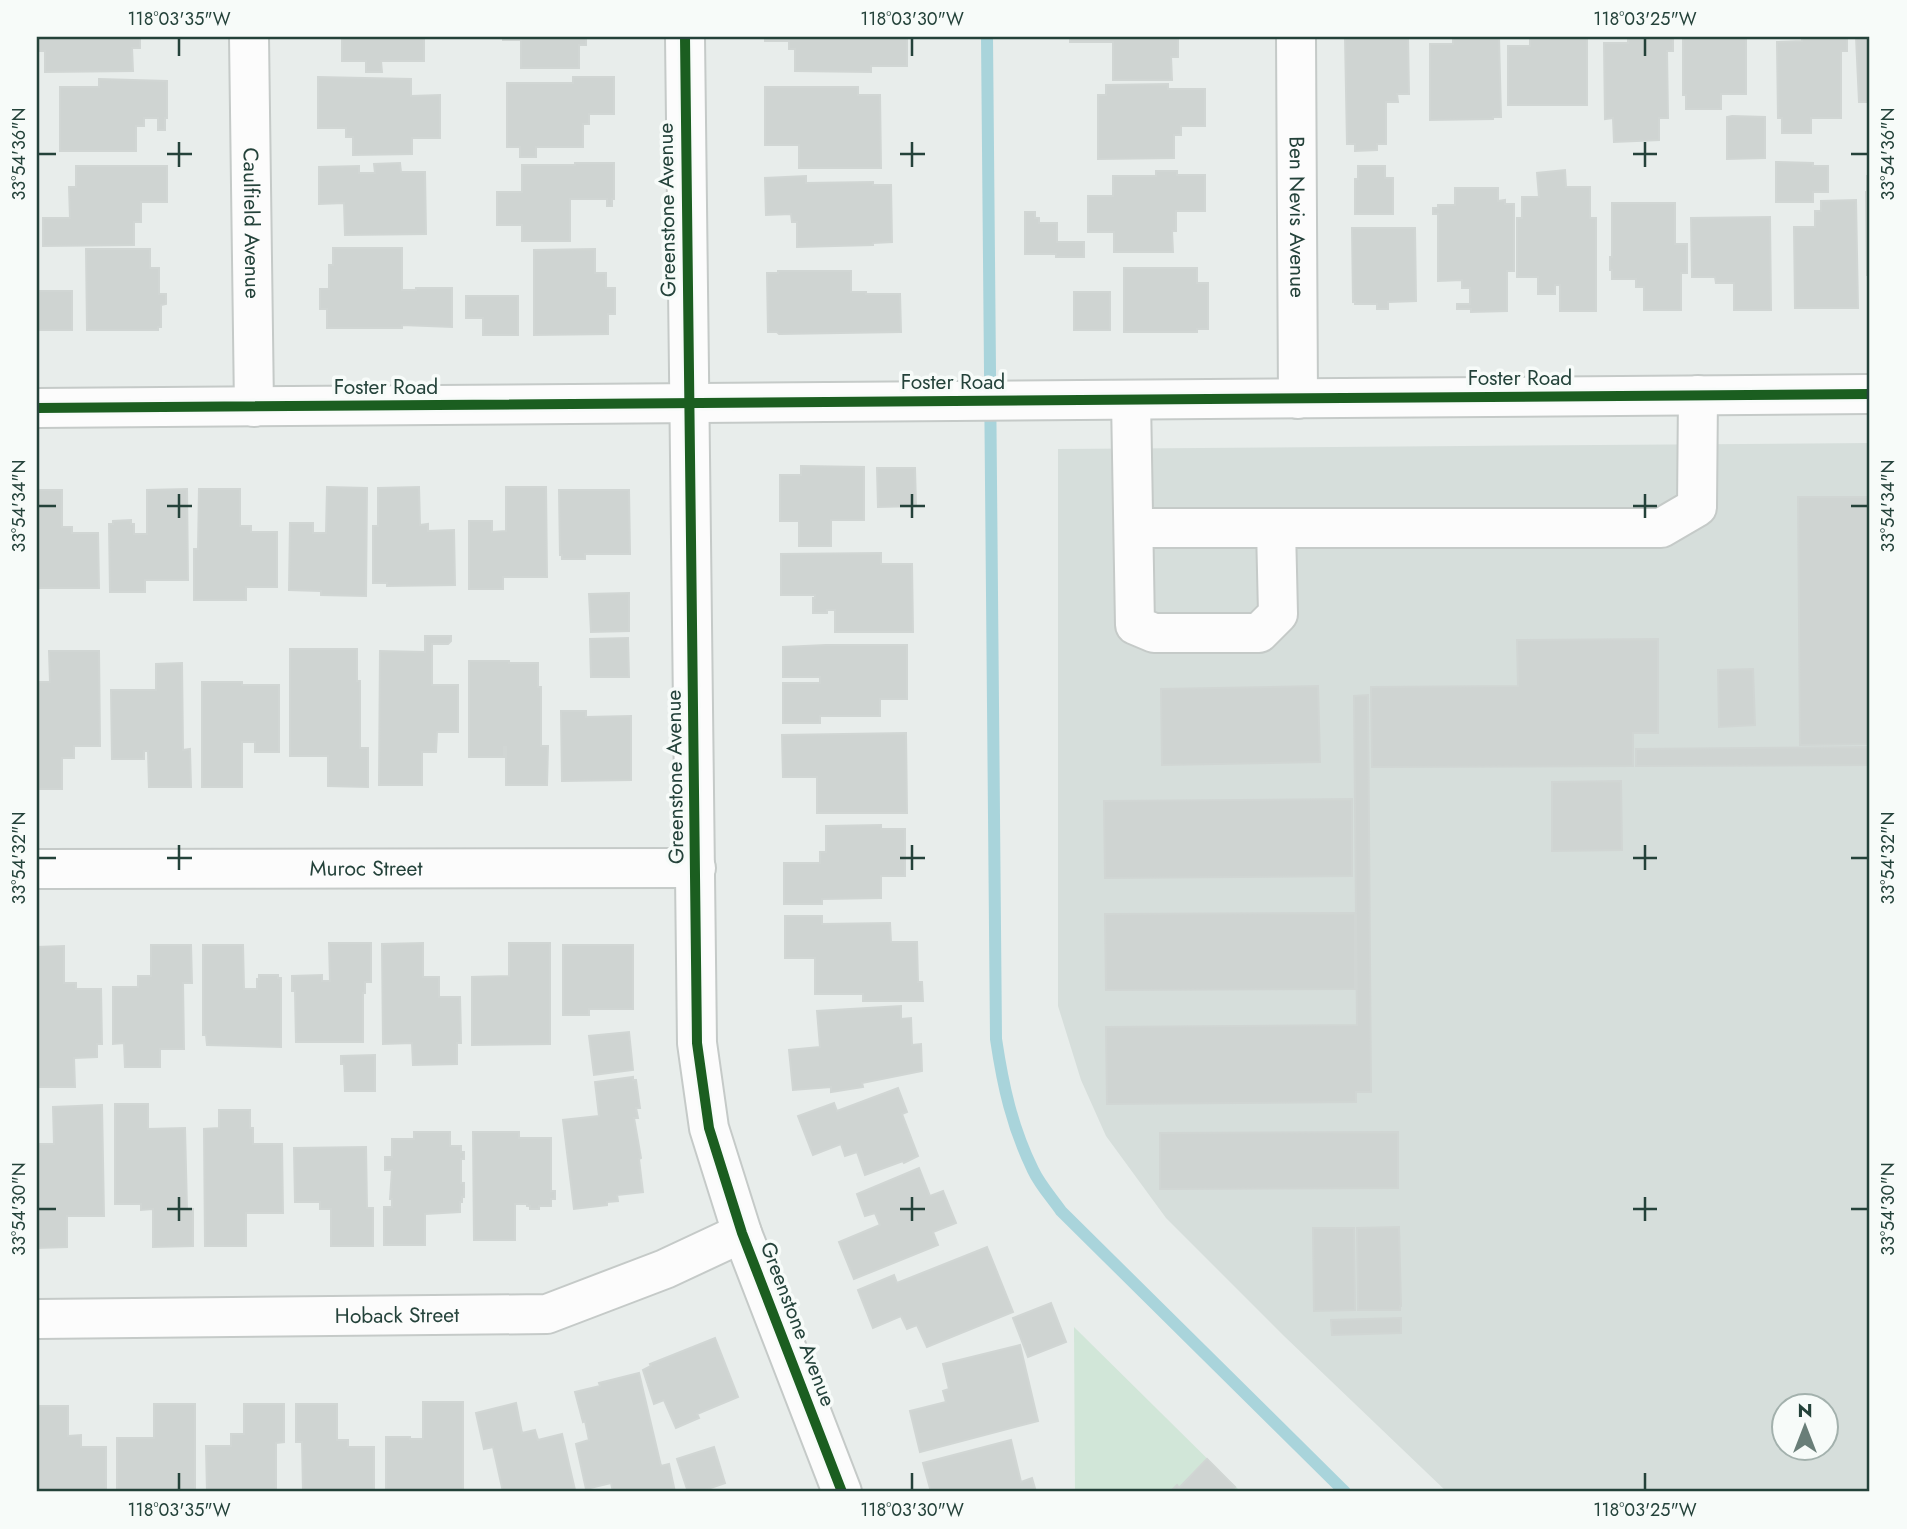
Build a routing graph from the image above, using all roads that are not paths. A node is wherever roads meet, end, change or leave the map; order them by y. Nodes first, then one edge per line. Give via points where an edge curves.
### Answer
1 (248, 37) edge
2 (685, 37) edge
3 (1296, 37) edge
4 (1870, 394) edge
5 (1698, 396) junction
6 (1298, 399) junction
7 (1131, 400) junction
8 (689, 404) junction
9 (254, 407) junction
10 (37, 408) edge
11 (1134, 528) junction
12 (1276, 528) junction
13 (696, 868) junction
14 (37, 869) edge
15 (742, 1233) junction
16 (37, 1319) edge
17 (842, 1492) edge

1 - 9 street, Caulfield Avenue
2 - 8 street, Greenstone Avenue
3 - 6 street, Ben Nevis Avenue
4 - 5 street, Foster Road
5 - 6 street, Foster Road
5 - 12 street via 1697,507 1661,528
6 - 7 street, Foster Road
7 - 8 street, Foster Road
7 - 11 street
8 - 9 street, Foster Road
8 - 13 street, Greenstone Avenue
9 - 10 street, Foster Road
11 - 12 street
11 - 12 street via 1135,625 1154,634 1259,634 1278,614
13 - 14 street, Muroc Street
13 - 15 street, Greenstone Avenue via 697,1043 709,1128
15 - 16 street, Hoback Street via 665,1269 547,1314
15 - 17 street, Greenstone Avenue

